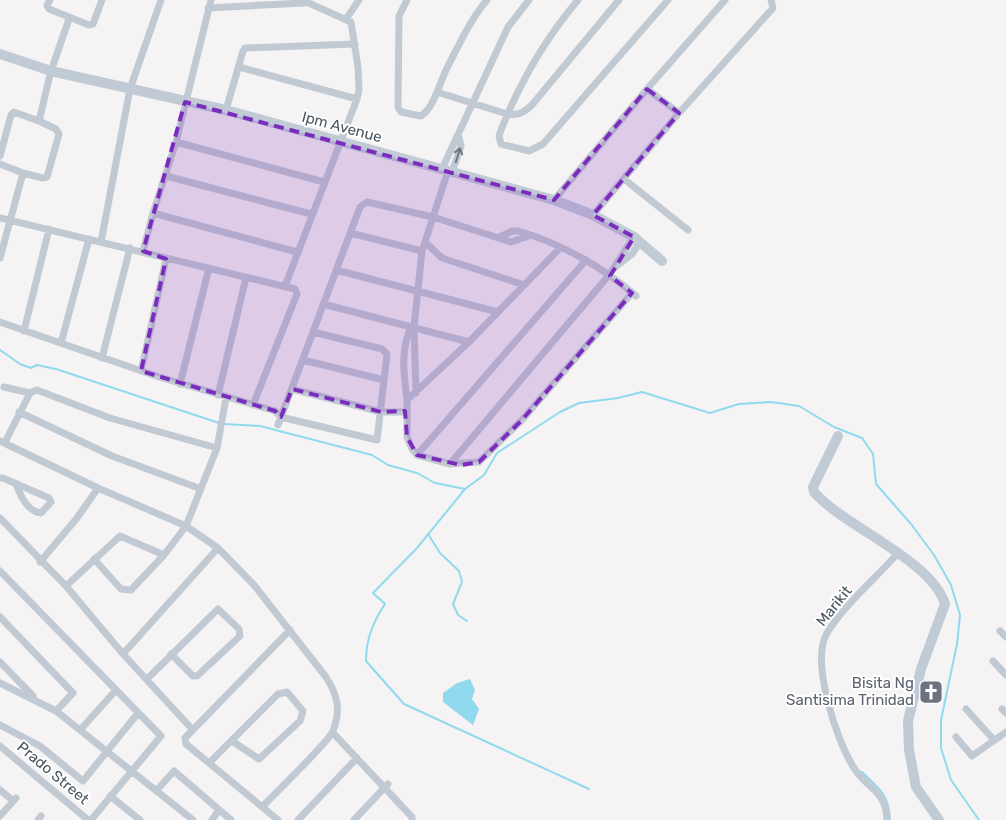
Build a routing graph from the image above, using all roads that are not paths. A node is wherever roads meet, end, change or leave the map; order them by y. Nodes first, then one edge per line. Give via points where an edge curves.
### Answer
1 (50, 0) edge
2 (102, 0) edge
3 (161, 0) edge
4 (211, 0) edge
5 (359, 0) edge
6 (407, 0) edge
7 (487, 0) edge
8 (529, 0) edge
9 (578, 0) edge
10 (619, 0) edge
11 (668, 0) edge
12 (725, 0) edge
13 (771, 0) edge
14 (303, 1) edge
15 (208, 8) junction
16 (69, 19) junction
17 (346, 19) junction
18 (355, 44) junction
19 (0, 54) edge
20 (239, 67) junction
21 (51, 71) junction
22 (130, 89) junction
23 (646, 89) junction
24 (436, 92) junction
25 (357, 99) junction
26 (185, 102) junction
27 (472, 103) junction
28 (226, 110) junction
29 (679, 113) junction
30 (507, 114) junction
31 (39, 121) junction
32 (459, 137) junction
33 (176, 142) junction
34 (341, 142) junction
35 (0, 156) edge
36 (0, 164) edge
37 (448, 171) junction
38 (23, 173) junction
39 (166, 176) junction
40 (624, 179) junction
41 (324, 182) junction
42 (554, 200) junction
43 (152, 213) junction
44 (311, 214) junction
45 (593, 215) junction
46 (0, 218) edge
47 (433, 218) junction
48 (10, 220) junction
49 (49, 229) junction
50 (688, 230) dead end
51 (350, 233) junction
52 (89, 239) junction
53 (637, 239) junction
54 (101, 242) junction
55 (425, 242) junction
56 (130, 248) junction
57 (560, 248) junction
58 (143, 251) junction
59 (297, 252) junction
60 (422, 252) junction
61 (0, 258) edge
62 (166, 259) junction
63 (586, 260) junction
64 (662, 261) dead end
65 (209, 268) junction
66 (336, 270) junction
67 (611, 272) junction
68 (246, 278) junction
69 (524, 285) junction
70 (285, 286) junction
71 (418, 292) junction
72 (323, 304) junction
73 (498, 312) junction
74 (0, 322) edge
75 (412, 327) junction
76 (24, 331) junction
77 (313, 332) junction
78 (469, 342) junction
79 (61, 343) junction
80 (102, 358) junction
81 (302, 360) junction
82 (141, 371) junction
83 (384, 380) junction
84 (180, 384) junction
85 (4, 387) dead end
86 (292, 389) junction
87 (30, 393) junction
88 (416, 393) junction
89 (222, 397) junction
90 (407, 400) junction
91 (253, 405) junction
92 (19, 412) junction
93 (381, 412) junction
94 (405, 412) junction
95 (281, 417) junction
96 (278, 425) dead end
97 (838, 436) dead end
98 (2, 441) edge
99 (217, 448) junction
100 (417, 454) junction
101 (450, 464) junction
102 (0, 478) edge
103 (16, 484) junction
104 (98, 488) junction
105 (200, 489) junction
106 (0, 518) edge
107 (186, 526) junction
108 (218, 548) junction
109 (898, 553) junction
110 (164, 555) junction
111 (94, 559) junction
112 (40, 562) junction
113 (0, 570) edge
114 (66, 586) junction
115 (0, 617) edge
116 (290, 630) junction
117 (1000, 631) dead end
118 (1006, 637) edge
119 (122, 654) junction
120 (171, 654) junction
121 (993, 661) dead end
122 (0, 662) edge
123 (1006, 675) edge
124 (147, 679) junction
125 (0, 683) edge
126 (116, 690) junction
127 (36, 700) junction
128 (966, 709) dead end
129 (56, 711) junction
130 (138, 713) junction
131 (0, 725) edge
132 (81, 729) junction
133 (192, 729) junction
134 (1006, 732) edge
135 (333, 733) junction
136 (956, 737) dead end
137 (994, 740) junction
138 (232, 741) junction
139 (0, 746) edge
140 (106, 750) junction
141 (357, 758) junction
142 (209, 763) junction
143 (130, 771) junction
144 (386, 786) junction
145 (0, 790) edge
146 (156, 791) junction
147 (110, 796) junction
148 (262, 807) junction
149 (219, 810) junction
150 (0, 816) edge
151 (90, 820) edge
152 (140, 820) edge
153 (193, 820) edge
154 (212, 820) edge
155 (232, 820) edge
156 (278, 820) edge
157 (298, 820) edge
158 (354, 820) edge
159 (412, 820) edge
160 (888, 820) edge
161 (940, 820) edge

1 - 16 street via 49,9
2 - 16 street via 93,24
3 - 22 street
4 - 15 street
5 - 17 street
6 - 24 street via 399,16 398,107 401,112 421,116
7 - 24 street via 477,12
8 - 27 street via 508,27
9 - 30 street via 534,59
10 - 30 street via 531,106 519,114
11 - 30 street via 539,148 528,151 501,144 498,136
12 - 23 street
13 - 29 street via 773,8
14 - 15 street
14 - 17 street
15 - 26 street
16 - 21 street
17 - 18 street via 353,26
18 - 20 street via 245,48
18 - 25 street
19 - 21 street, Ipm Avenue
20 - 25 street
20 - 28 street
21 - 22 street, Ipm Avenue
21 - 31 street
22 - 26 street, Ipm Avenue
22 - 54 street
23 - 29 street
23 - 42 street
24 - 27 street
25 - 34 street
26 - 28 street, Ipm Avenue
26 - 33 street
27 - 30 street
27 - 32 street
28 - 34 street, Ipm Avenue
29 - 40 street
31 - 35 street via 14,112
31 - 38 street via 56,128 59,134 47,177
32 - 37 street via 453,144
37 -> 32 street via 460,146
33 - 39 street
33 - 41 street
34 - 37 street, Ipm Avenue
34 - 41 street
36 - 38 street
37 - 42 street, Ipm Avenue
37 - 47 street
38 - 48 street
39 - 43 street
39 - 44 street
40 - 45 street
40 - 50 street
41 - 44 street
42 - 45 street, Ipm Avenue
43 - 58 street
43 - 59 street
44 - 59 street
45 - 53 street, Ipm Avenue
46 - 48 street
47 - 51 street via 367,202 360,207
47 - 55 street
47 - 57 street via 500,237 512,231
48 - 49 street
48 - 61 street
49 - 52 street
49 - 76 street
51 - 60 street
51 - 66 street
52 - 54 street
52 - 79 street
53 - 64 street, Ipm Avenue
53 - 67 street via 632,254
54 - 56 street
55 - 60 street
55 - 69 street via 442,258
56 - 58 street
56 - 80 street
57 - 63 street
57 - 69 street
58 - 62 street
59 - 70 street
60 - 71 street
62 - 65 street
62 - 82 street
63 - 67 street
63 - 100 street
65 - 68 street
65 - 84 street
66 - 71 street
66 - 72 street
67 - 101 street
67 - 101 street via 634,294 522,420 479,462
68 - 70 street
68 - 89 street
69 - 73 street
70 - 91 street via 295,289 297,294
71 - 73 street
71 - 75 street
72 - 75 street
72 - 77 street
73 - 78 street
74 - 76 street
75 - 78 street
75 - 88 street
75 - 90 street via 404,342 402,357
76 - 79 street
77 - 81 street
77 - 83 street via 382,349 387,354
78 - 88 street
79 - 80 street
80 - 82 street
81 - 83 street
81 - 86 street
82 - 84 street
83 - 93 street
84 - 89 street
85 - 87 street
86 - 93 street
86 - 95 street
87 - 92 street
87 - 99 street via 37,390 110,418
88 - 90 street
89 - 91 street
89 - 99 street
90 - 94 street
91 - 95 street via 275,411
92 - 98 street
92 - 105 street via 112,456
93 - 94 street
93 - 95 street via 375,441
94 - 100 street via 408,443
95 - 96 street
97 - 109 street via 813,487 814,492
98 - 104 street
99 - 105 street
100 - 101 street
102 - 103 street
103 - 103 street via 22,499 37,513 41,514 51,502 49,498
104 - 107 street
104 - 112 street
105 - 107 street
106 - 112 street
107 - 108 street
107 - 110 street
108 - 116 street via 254,585
108 - 119 street
109 - 160 street, Marikit via 827,633 823,655 828,708 836,732 857,773 885,801
109 - 161 street via 932,582 942,594 945,604 921,669 908,721 916,787
110 - 111 street via 120,536
110 - 111 street via 131,590 126,591
111 - 114 street
112 - 114 street
113 - 126 street
114 - 119 street
115 - 129 street via 73,692
116 - 133 street
116 - 135 street via 336,694 338,702
117 - 118 street
119 - 124 street
120 - 120 street via 218,609 239,630 240,636 197,676 193,676
120 - 124 street
121 - 123 street
122 - 127 street
124 - 133 street
125 - 127 street
126 - 130 street
126 - 132 street
127 - 129 street
128 - 137 street
129 - 132 street
130 - 140 street
130 - 143 street via 161,736
131 - 140 street via 40,746 83,781
132 - 140 street
133 - 142 street via 185,738 186,744
134 - 137 street
135 - 141 street
135 - 148 street
136 - 137 street via 972,756
138 - 138 street via 283,692 287,692 303,711 300,720 260,759
138 - 142 street
139 - 151 street, Prado Street
140 - 143 street
141 - 144 street
141 - 157 street
142 - 148 street
143 - 146 street
143 - 147 street
144 - 158 street
144 - 159 street
145 - 150 street via 14,799
146 - 149 street via 174,771
146 - 153 street
147 - 151 street
147 - 152 street
148 - 156 street
149 - 154 street
149 - 155 street

